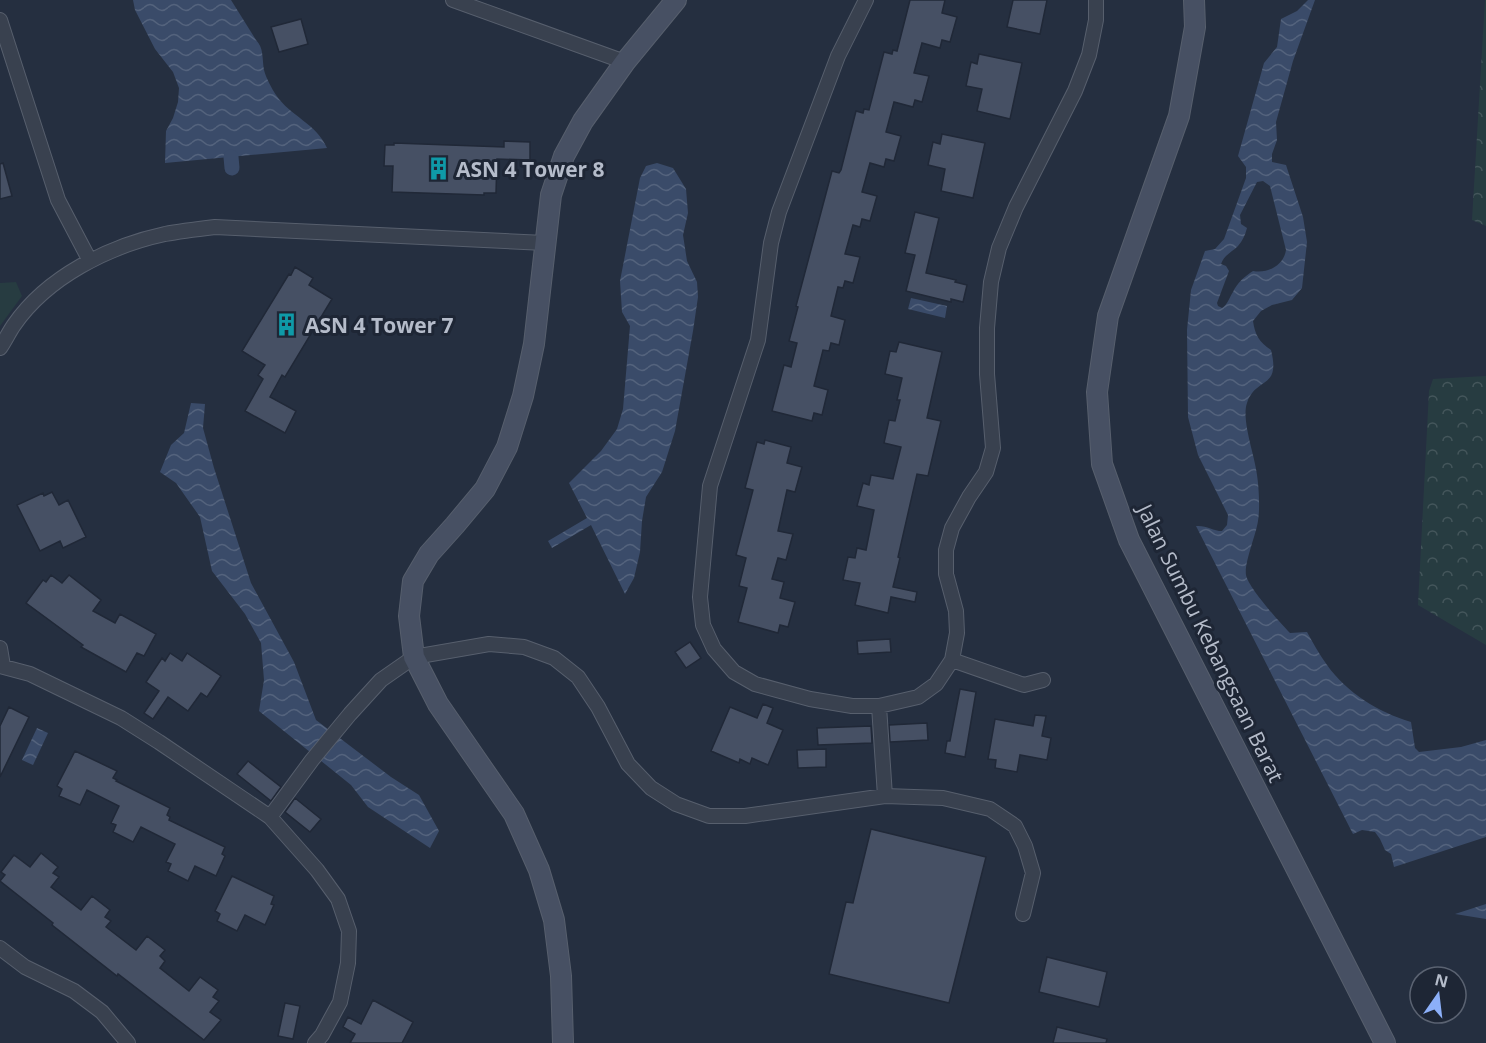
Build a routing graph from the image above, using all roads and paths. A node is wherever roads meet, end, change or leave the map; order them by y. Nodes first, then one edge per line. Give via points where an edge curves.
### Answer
1 (453, 0) edge
2 (676, 0) edge
3 (866, 0) edge
4 (1096, 0) edge
5 (1194, 0) edge
6 (0, 20) edge
7 (625, 62) junction
8 (545, 243) junction
9 (90, 261) junction
10 (0, 348) edge
11 (0, 648) edge
12 (414, 657) junction
13 (952, 660) junction
14 (1, 666) edge
15 (1043, 680) dead end
16 (879, 706) junction
17 (885, 796) junction
18 (270, 817) junction
19 (1023, 914) dead end
20 (0, 948) edge
21 (128, 1043) edge
22 (315, 1043) edge
23 (563, 1043) edge
24 (1385, 1043) edge

1 - 7 street
2 - 7 street
3 - 16 street via 838,56 779,212 758,339 710,486 700,597 703,625 714,649 734,672 755,684 810,699
4 - 13 street via 1089,55 1016,207 999,248 991,282 987,374 993,448 986,472 952,528 946,550 946,574 956,610
5 - 24 street, Jalan Sumbu Kebangsaan Barat via 1195,27 1179,116 1108,316 1096,392 1102,464 1129,540
6 - 9 street via 58,200
7 - 8 street via 583,121 564,156 550,195
8 - 9 street via 215,227 165,234
8 - 12 street via 534,344 507,447 484,489 429,554 413,581 409,616
9 - 10 street via 39,296
11 - 14 street
12 - 17 street via 489,644 524,647 554,658 578,677 628,764 651,788 676,804 709,816 745,816
12 - 18 street via 381,680 350,714
12 - 23 street via 438,705 514,814 539,870 554,920
13 - 15 street via 1024,686
13 - 16 street via 936,684 918,697
14 - 18 street via 30,674 121,718
16 - 17 street
17 - 19 street via 943,798 990,809 1015,826 1033,873
18 - 22 street via 338,899 348,931 348,963 340,1002
20 - 21 street via 102,1012

